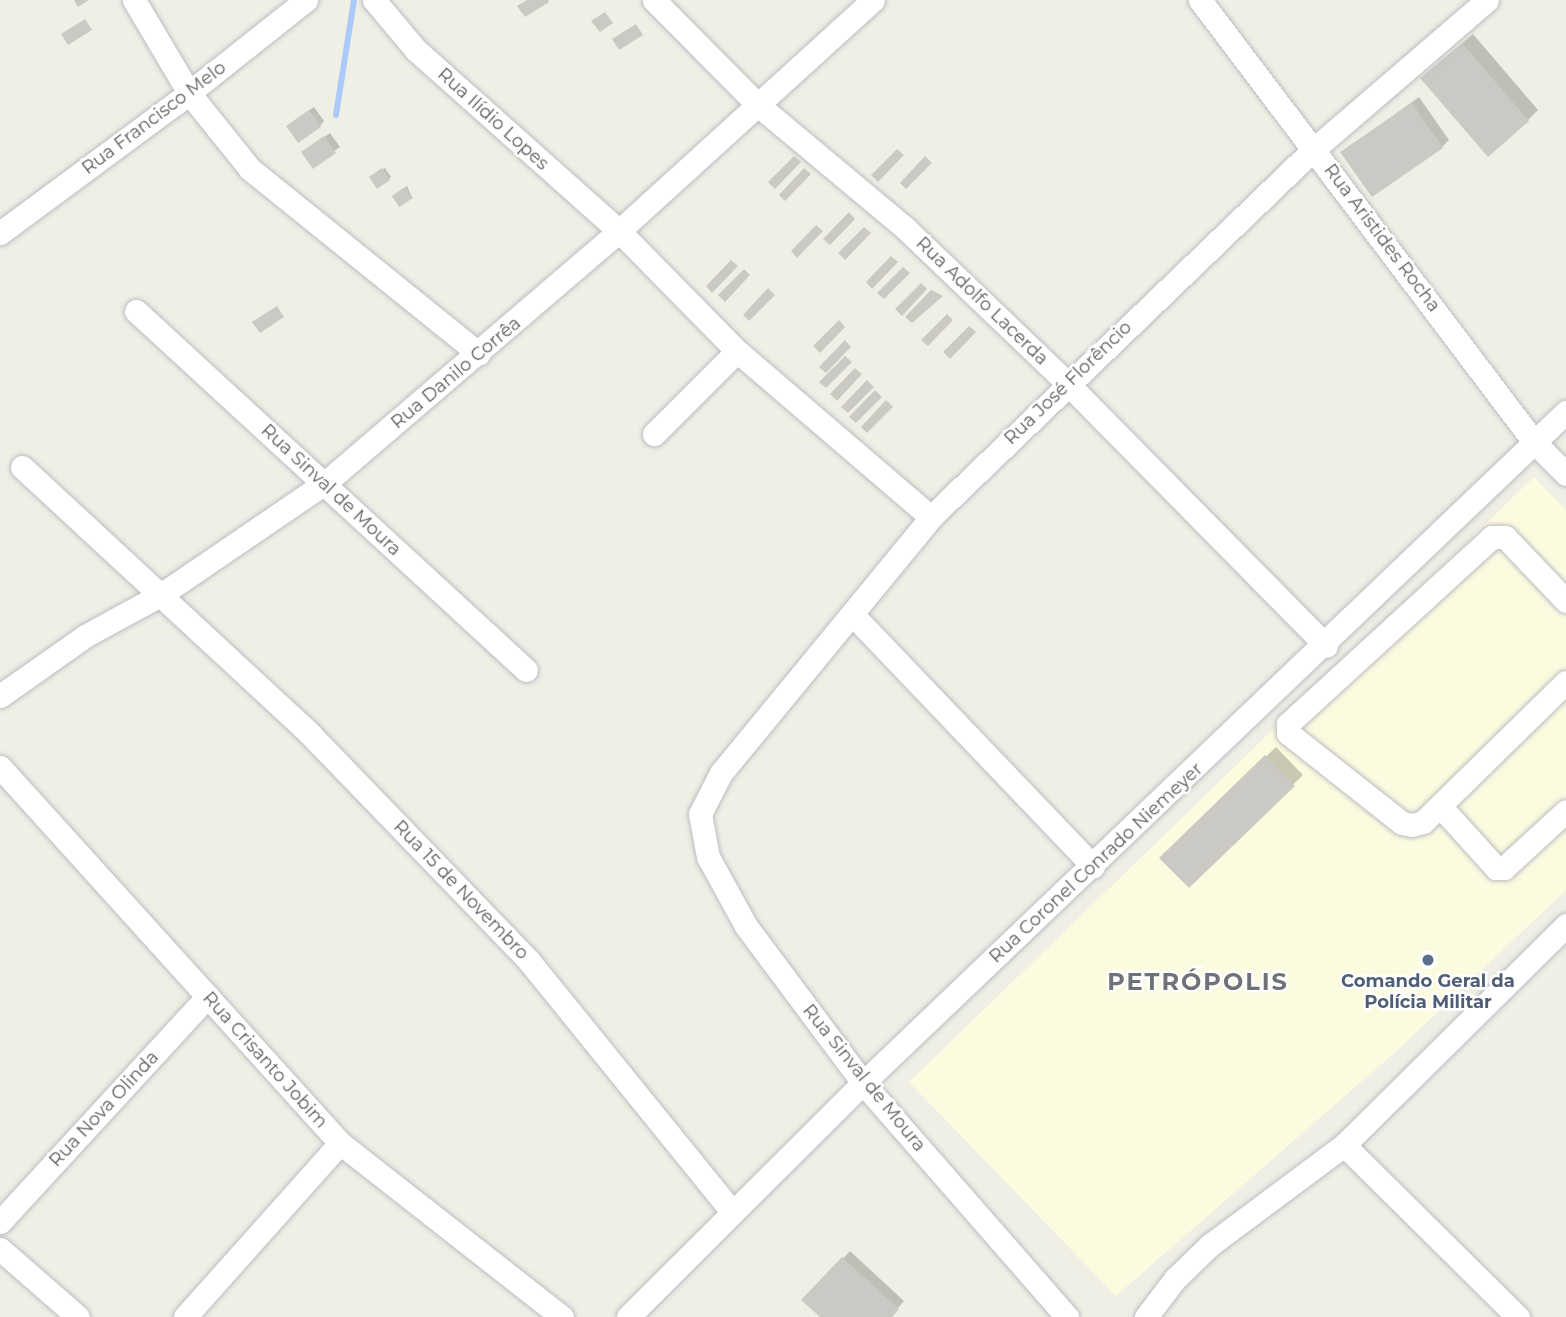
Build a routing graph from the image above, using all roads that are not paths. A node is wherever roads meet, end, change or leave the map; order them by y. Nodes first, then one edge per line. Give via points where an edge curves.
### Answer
1 (134, 0) edge
2 (306, 0) edge
3 (374, 0) edge
4 (654, 0) edge
5 (873, 0) edge
6 (1200, 0) edge
7 (1487, 0) edge
8 (189, 93) junction
9 (758, 105) junction
10 (1314, 149) junction
11 (2, 226) edge
12 (619, 231) junction
13 (136, 311) dead end
14 (737, 351) junction
15 (479, 354) junction
16 (1067, 383) junction
17 (1566, 412) edge
18 (654, 434) dead end
19 (1534, 442) junction
20 (22, 467) dead end
21 (1566, 474) edge
22 (325, 484) junction
23 (930, 517) junction
24 (162, 594) junction
25 (1566, 601) edge
26 (852, 614) junction
27 (1326, 646) junction
28 (526, 670) dead end
29 (1566, 682) edge
30 (0, 696) edge
31 (0, 767) edge
32 (1440, 806) junction
33 (1566, 811) edge
34 (701, 814) joint
35 (1093, 866) junction
36 (1566, 925) edge
37 (208, 996) junction
38 (863, 1083) junction
39 (340, 1143) junction
40 (1344, 1145) junction
41 (732, 1212) junction
42 (0, 1222) edge
43 (0, 1249) edge
44 (79, 1317) edge
45 (185, 1317) edge
46 (562, 1317) edge
47 (628, 1317) edge
48 (1067, 1317) edge
49 (1146, 1317) edge
50 (1518, 1317) edge

1 - 8 street
2 - 8 street, Rua Francisco Melo
3 - 12 street, Rua Ilídio Lopes via 416,50
4 - 9 street, Rua Adolfo Lacerda
5 - 9 street, Rua Danilo Corrêa
6 - 10 street, Rua Aristides Rocha
7 - 10 street, Rua José Florêncio
8 - 11 street, Rua Francisco Melo
8 - 15 street via 250,169
9 - 12 street, Rua Danilo Corrêa
9 - 16 street, Rua Adolfo Lacerda via 905,228
10 - 16 street, Rua José Florêncio
10 - 19 street, Rua Aristides Rocha
12 - 14 street, Rua Ilídio Lopes
12 - 15 street, Rua Danilo Corrêa
13 - 22 street, Rua Sinval de Moura
14 - 18 street
14 - 23 street, Rua Ilídio Lopes
15 - 22 street, Rua Danilo Corrêa
16 - 23 street, Rua José Florêncio
16 - 27 street, Rua Adolfo Lacerda
17 - 19 street, Rua Coronel Conrado Niemeyer
19 - 21 street, Rua Aristides Rocha
19 - 27 street, Rua Coronel Conrado Niemeyer
20 - 24 street, Rua 15 de Novembro
22 - 24 street, Rua Danilo Corrêa
22 - 28 street, Rua Sinval de Moura
23 - 26 street, Rua José Florêncio
24 - 30 street, Rua Danilo Corrêa via 85,636
24 - 41 street, Rua 15 de Novembro via 310,734 529,961
25 - 32 street via 1505,537 1492,537 1288,724 1293,741 1402,823 1423,822
26 - 34 street, Rua José Florêncio via 720,772
26 - 35 street
27 - 35 street, Rua Coronel Conrado Niemeyer
29 - 32 street
31 - 37 street, Rua Crisanto Jobim
32 - 33 street via 1496,868 1504,868
34 - 38 street, Rua Sinval de Moura via 708,857 746,926
35 - 38 street, Rua Coronel Conrado Niemeyer
36 - 40 street
37 - 39 street, Rua Crisanto Jobim
37 - 42 street, Rua Nova Olinda
38 - 41 street, Rua Coronel Conrado Niemeyer
38 - 48 street, Rua Sinval de Moura
39 - 45 street
39 - 46 street, Rua Crisanto Jobim
40 - 49 street via 1210,1245 1175,1279
40 - 50 street
41 - 47 street, Rua Coronel Conrado Niemeyer
43 - 44 street

